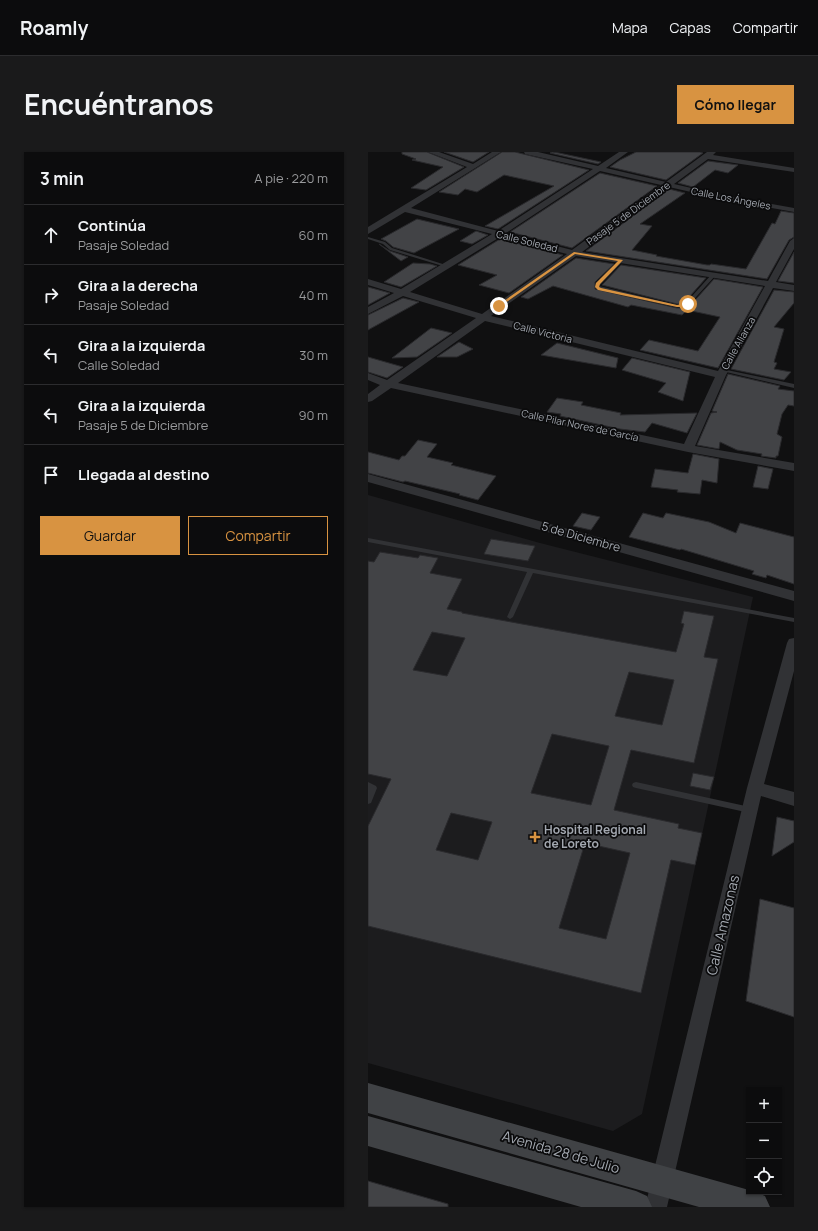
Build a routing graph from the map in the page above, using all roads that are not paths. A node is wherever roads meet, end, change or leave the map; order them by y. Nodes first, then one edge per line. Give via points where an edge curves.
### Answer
1 (432, 152) edge
2 (497, 152) edge
3 (528, 152) edge
4 (624, 152) edge
5 (709, 154) edge
6 (472, 166) junction
7 (599, 169) junction
8 (794, 170) edge
9 (667, 185) junction
10 (403, 209) junction
11 (794, 210) edge
12 (368, 231) edge
13 (500, 234) junction
14 (368, 238) edge
15 (794, 241) edge
16 (574, 253) junction
17 (621, 261) junction
18 (447, 266) junction
19 (713, 276) junction
20 (368, 282) edge
21 (770, 285) junction
22 (794, 288) edge
23 (401, 293) junction
24 (368, 311) edge
25 (482, 317) junction
26 (722, 373) junction
27 (368, 376) edge
28 (388, 384) junction
29 (794, 386) edge
30 (368, 399) edge
31 (688, 448) junction
32 (794, 467) edge
33 (368, 478) edge
34 (368, 540) edge
35 (531, 570) junction
36 (794, 596) edge
37 (510, 617) dead end
38 (794, 620) edge
39 (794, 647) edge
40 (368, 785) edge
41 (636, 785) dead end
42 (755, 788) junction
43 (794, 799) edge
44 (368, 802) edge
45 (750, 810) junction
46 (368, 1098) edge
47 (368, 1131) edge
48 (659, 1194) edge
49 (636, 1207) edge
50 (754, 1207) edge

1 - 6 street
2 - 6 street
3 - 7 street, Calle Los Ángeles
4 - 7 street
5 - 8 street
5 - 9 street, Pasaje 5 de Diciembre
6 - 10 street
7 - 9 street, Calle Los Ángeles
7 - 13 street
9 - 11 street, Calle Los Ángeles
9 - 16 street, Pasaje 5 de Diciembre
10 - 12 street
10 - 13 street, Calle Soledad
13 - 16 street, Calle Soledad
13 - 18 street
14 - 18 lane via 384,243 391,249
15 - 21 street, Calle Alianza
16 - 17 street, Calle Soledad
16 - 25 street, Pasaje 5 de Diciembre
17 - 19 street, Calle Soledad
17 - 19 lane via 597,287 677,306 685,306
18 - 23 street
19 - 21 street, Calle Soledad
20 - 23 street, Calle Victoria
21 - 22 street, Calle Soledad
21 - 26 street, Calle Alianza
23 - 24 street
23 - 25 street, Calle Victoria
25 - 26 street, Calle Victoria
25 - 28 street, Pasaje 5 de Diciembre
26 - 29 lane
26 - 31 street, Calle Alianza
27 - 28 street, Calle Pilar Nores de García
28 - 30 street, Pasaje 5 de Diciembre
28 - 31 street, Calle Pilar Nores de García
31 - 32 street, Calle Pilar Nores de García
33 - 36 street, 5 de Diciembre
34 - 35 lane
35 - 37 lane
35 - 38 lane
39 - 42 street, Calle Amazonas
40 - 44 lane via 373,788
41 - 45 lane
42 - 43 street
42 - 45 street, Calle Amazonas
45 - 48 street, Calle Amazonas
46 - 48 main road, Avenida 28 de Julio
47 - 49 main road
48 - 50 main road, Avenida 28 de Julio

